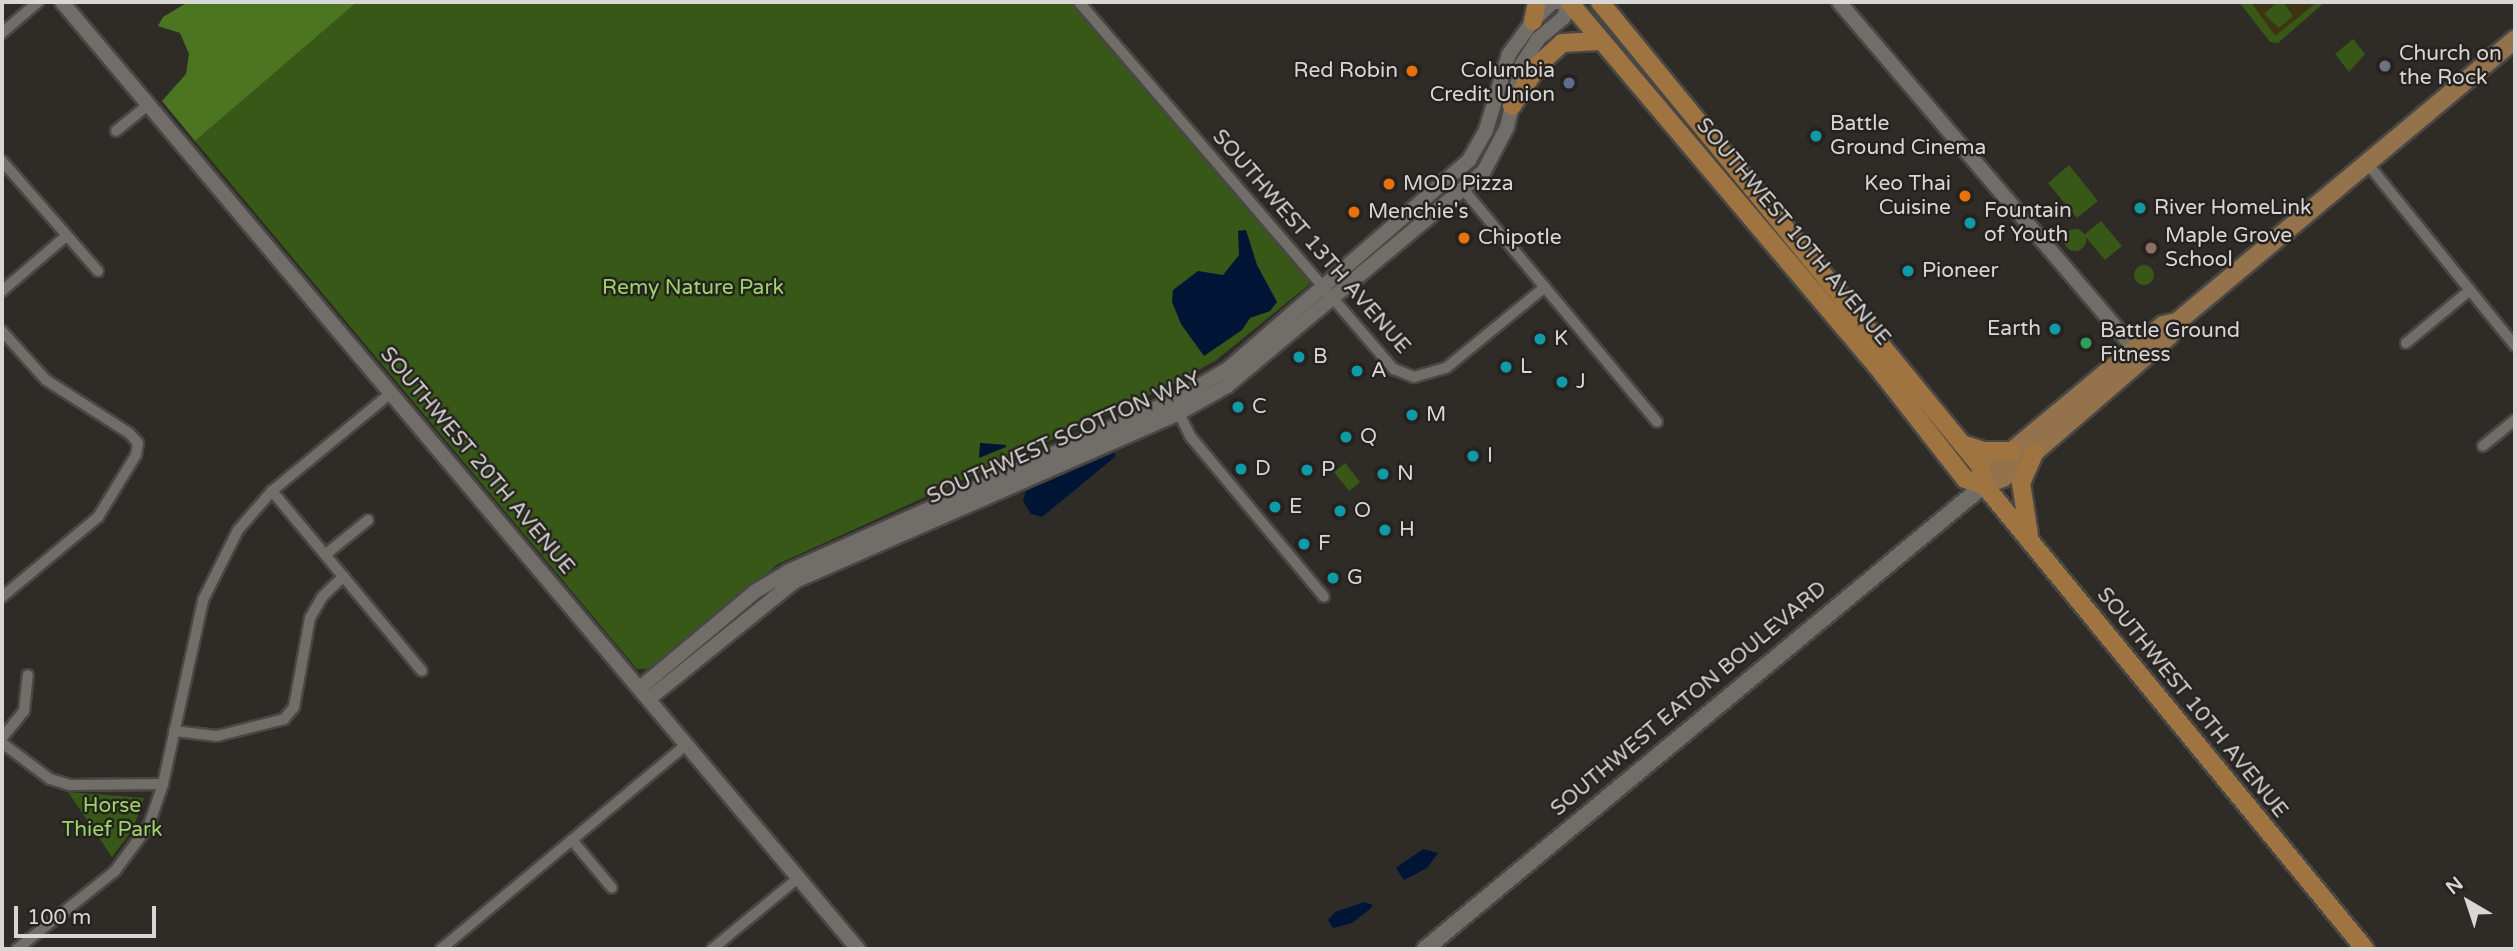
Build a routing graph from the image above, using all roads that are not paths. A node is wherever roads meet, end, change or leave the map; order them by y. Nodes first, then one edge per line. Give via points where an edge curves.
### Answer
1 (38, 2) edge
2 (61, 2) edge
3 (1079, 2) edge
4 (1537, 2) edge
5 (1561, 2) edge
6 (1569, 2) edge
7 (1600, 2) edge
8 (1839, 2) edge
9 (1533, 21) junction
10 (2, 33) edge
11 (2515, 39) edge
12 (1601, 41) junction
13 (148, 105) junction
14 (1512, 106) junction
15 (116, 131) dead end
16 (2, 160) edge
17 (2367, 163) junction
18 (1464, 188) junction
19 (65, 237) junction
20 (98, 271) dead end
21 (1545, 287) junction
22 (2470, 290) junction
23 (2, 291) edge
24 (1328, 292) junction
25 (2177, 322) junction
26 (2, 331) edge
27 (2406, 343) dead end
28 (2515, 346) edge
29 (2130, 353) junction
30 (2106, 390) junction
31 (391, 393) junction
32 (1176, 407) junction
33 (2515, 420) edge
34 (1657, 422) dead end
35 (1962, 444) junction
36 (2483, 446) dead end
37 (2013, 451) junction
38 (2035, 452) junction
39 (1984, 485) junction
40 (272, 491) junction
41 (368, 520) dead end
42 (2031, 542) junction
43 (326, 554) junction
44 (344, 576) junction
45 (2, 597) edge
46 (1324, 597) dead end
47 (422, 671) dead end
48 (28, 675) dead end
49 (646, 692) junction
50 (174, 731) junction
51 (2, 741) edge
52 (687, 744) junction
53 (163, 784) junction
54 (572, 840) junction
55 (798, 878) junction
56 (612, 888) dead end
57 (17, 949) edge
58 (441, 949) edge
59 (712, 949) edge
60 (858, 949) edge
61 (1425, 949) edge
62 (2365, 949) edge

1 - 10 street
2 - 13 street, SOUTHWEST 20TH AVENUE
3 - 24 street, SOUTHWEST 13TH AVENUE
4 - 9 highway
5 - 9 street, SOUTHWEST SCOTTON WAY via 1553,2
6 - 12 highway, SOUTHWEST 10TH AVENUE
6 - 14 street, SOUTHWEST SCOTTON WAY via 1564,17 1538,39 1522,64
7 - 35 highway, SOUTHWEST 10TH AVENUE
8 - 29 street
9 - 24 street, SOUTHWEST SCOTTON WAY via 1504,64 1486,130 1469,160
11 - 17 main road, SOUTHWEST EATON BOULEVARD
12 - 14 highway via 1573,40 1557,47 1539,64
12 - 39 highway, SOUTHWEST 10TH AVENUE via 1883,374 1965,479
13 - 15 street
13 - 31 street, SOUTHWEST 20TH AVENUE
14 - 18 street, SOUTHWEST SCOTTON WAY via 1496,154
16 - 19 street
17 - 22 street
17 - 25 main road, SOUTHWEST EATON BOULEVARD
18 - 21 street
18 - 24 street, SOUTHWEST SCOTTON WAY
19 - 20 street
19 - 23 street
21 - 24 street, SOUTHWEST 13TH AVENUE via 1446,368 1429,376 1394,369
21 - 34 street
22 - 27 street
22 - 28 street
24 - 32 street, SOUTHWEST SCOTTON WAY via 1227,386
25 - 29 main road, SOUTHWEST EATON BOULEVARD via 2163,325
25 - 30 main road, SOUTHWEST EATON BOULEVARD via 2169,336
26 - 45 street via 46,380 130,433 138,443 136,455 98,517
29 - 30 main road via 2133,359 2116,373
29 - 37 main road, SOUTHWEST EATON BOULEVARD
30 - 38 main road, SOUTHWEST EATON BOULEVARD
31 - 40 street
31 - 49 street, SOUTHWEST 20TH AVENUE
32 - 46 street via 1190,436
32 - 49 street, SOUTHWEST SCOTTON WAY via 853,548 786,586
33 - 36 street
35 - 37 highway
35 - 39 highway, SOUTHWEST 10TH AVENUE via 1980,466
37 - 39 main road, SOUTHWEST EATON BOULEVARD via 1994,466
38 - 39 main road, SOUTHWEST EATON BOULEVARD via 2003,478
38 - 42 highway via 2021,483
39 - 42 highway, SOUTHWEST 10TH AVENUE
39 - 61 main road, SOUTHWEST EATON BOULEVARD
40 - 43 street
40 - 50 street via 238,530 208,585
41 - 43 street
42 - 62 highway, SOUTHWEST 10TH AVENUE
43 - 44 street
44 - 47 street
44 - 50 street via 322,597 310,618 288,716 217,736
48 - 51 street via 24,711
49 - 52 street, SOUTHWEST 20TH AVENUE
50 - 53 street
51 - 53 street via 50,779 70,785
52 - 54 street
52 - 55 street, SOUTHWEST 20TH AVENUE
53 - 57 street via 149,825 125,860
54 - 56 street
54 - 58 street
55 - 59 street
55 - 60 street, SOUTHWEST 20TH AVENUE

